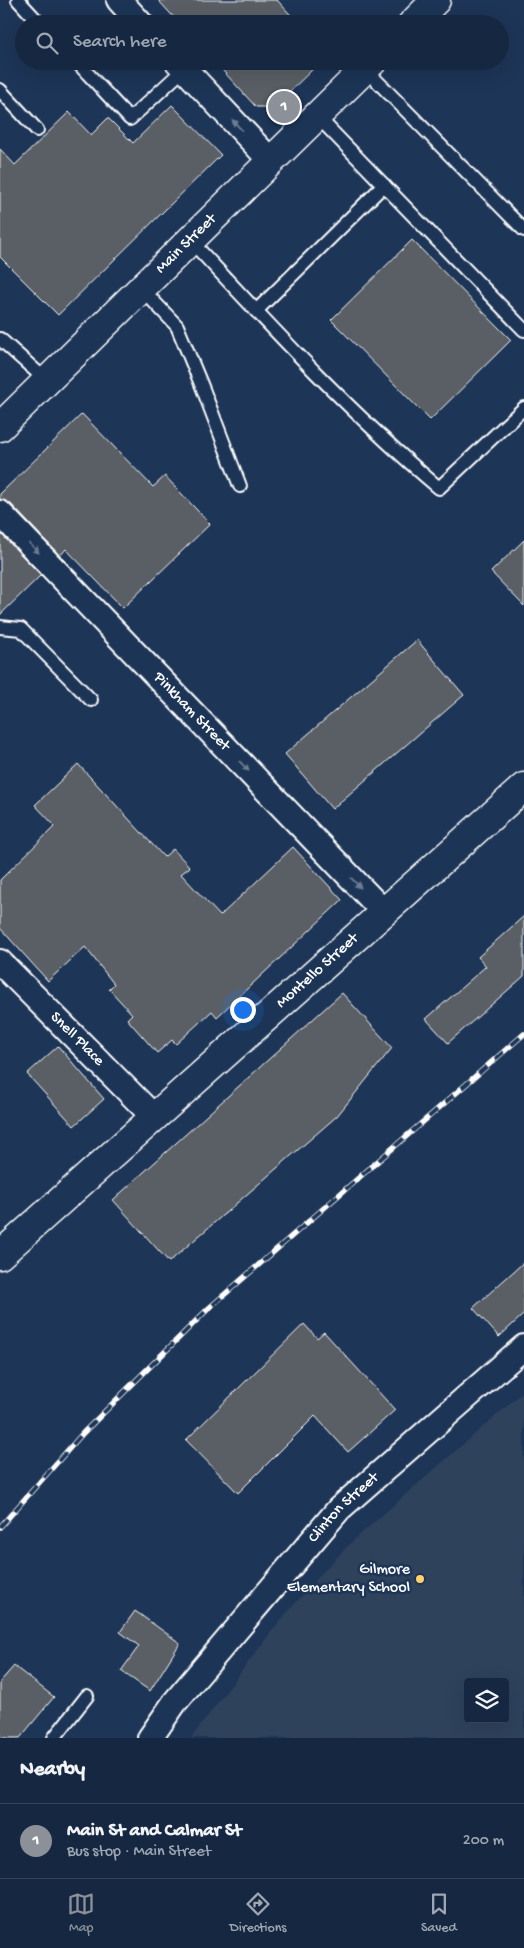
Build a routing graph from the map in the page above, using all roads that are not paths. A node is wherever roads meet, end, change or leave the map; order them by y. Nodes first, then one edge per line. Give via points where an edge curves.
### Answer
1 (18, 0) edge
2 (118, 0) edge
3 (32, 15) edge
4 (132, 15) edge
5 (84, 70) edge
6 (175, 70) edge
7 (185, 70) edge
8 (364, 70) edge
9 (374, 70) edge
10 (0, 90) edge
11 (316, 116) junction
12 (37, 130) dead end
13 (271, 161) junction
14 (384, 186) junction
15 (524, 230) edge
16 (190, 240) junction
17 (141, 288) junction
18 (256, 311) junction
19 (524, 330) edge
20 (1, 343) edge
21 (47, 381) junction
22 (524, 408) edge
23 (0, 426) edge
24 (240, 486) dead end
25 (0, 513) edge
26 (0, 627) edge
27 (91, 700) dead end
28 (524, 788) edge
29 (384, 912) junction
30 (0, 962) edge
31 (154, 1117) junction
32 (0, 1255) edge
33 (524, 1346) edge
34 (87, 1696) dead end
35 (54, 1738) edge
36 (150, 1738) edge

1 - 3 lane
2 - 4 street
5 - 6 lane via 130,119
13 -> 7 street
8 - 11 main road, Main Street
9 - 15 lane
10 - 12 lane
11 - 13 main road, Main Street
11 - 14 lane
13 - 16 main road, Main Street
14 - 18 lane
14 - 19 lane
16 - 17 main road, Main Street
16 - 18 lane
17 - 21 main road, Main Street
17 - 24 lane via 177,326
18 - 22 lane via 383,440 439,488
20 - 21 lane
21 - 23 main road, Main Street
25 -> 29 street, Pinkham Street
26 - 27 lane via 22,629
28 - 29 main road, Montello Street
29 - 31 main road, Montello Street
30 - 31 street, Snell Place
31 - 32 main road, Montello Street
33 - 36 street, Clinton Street via 339,1509 176,1702
34 - 35 lane

